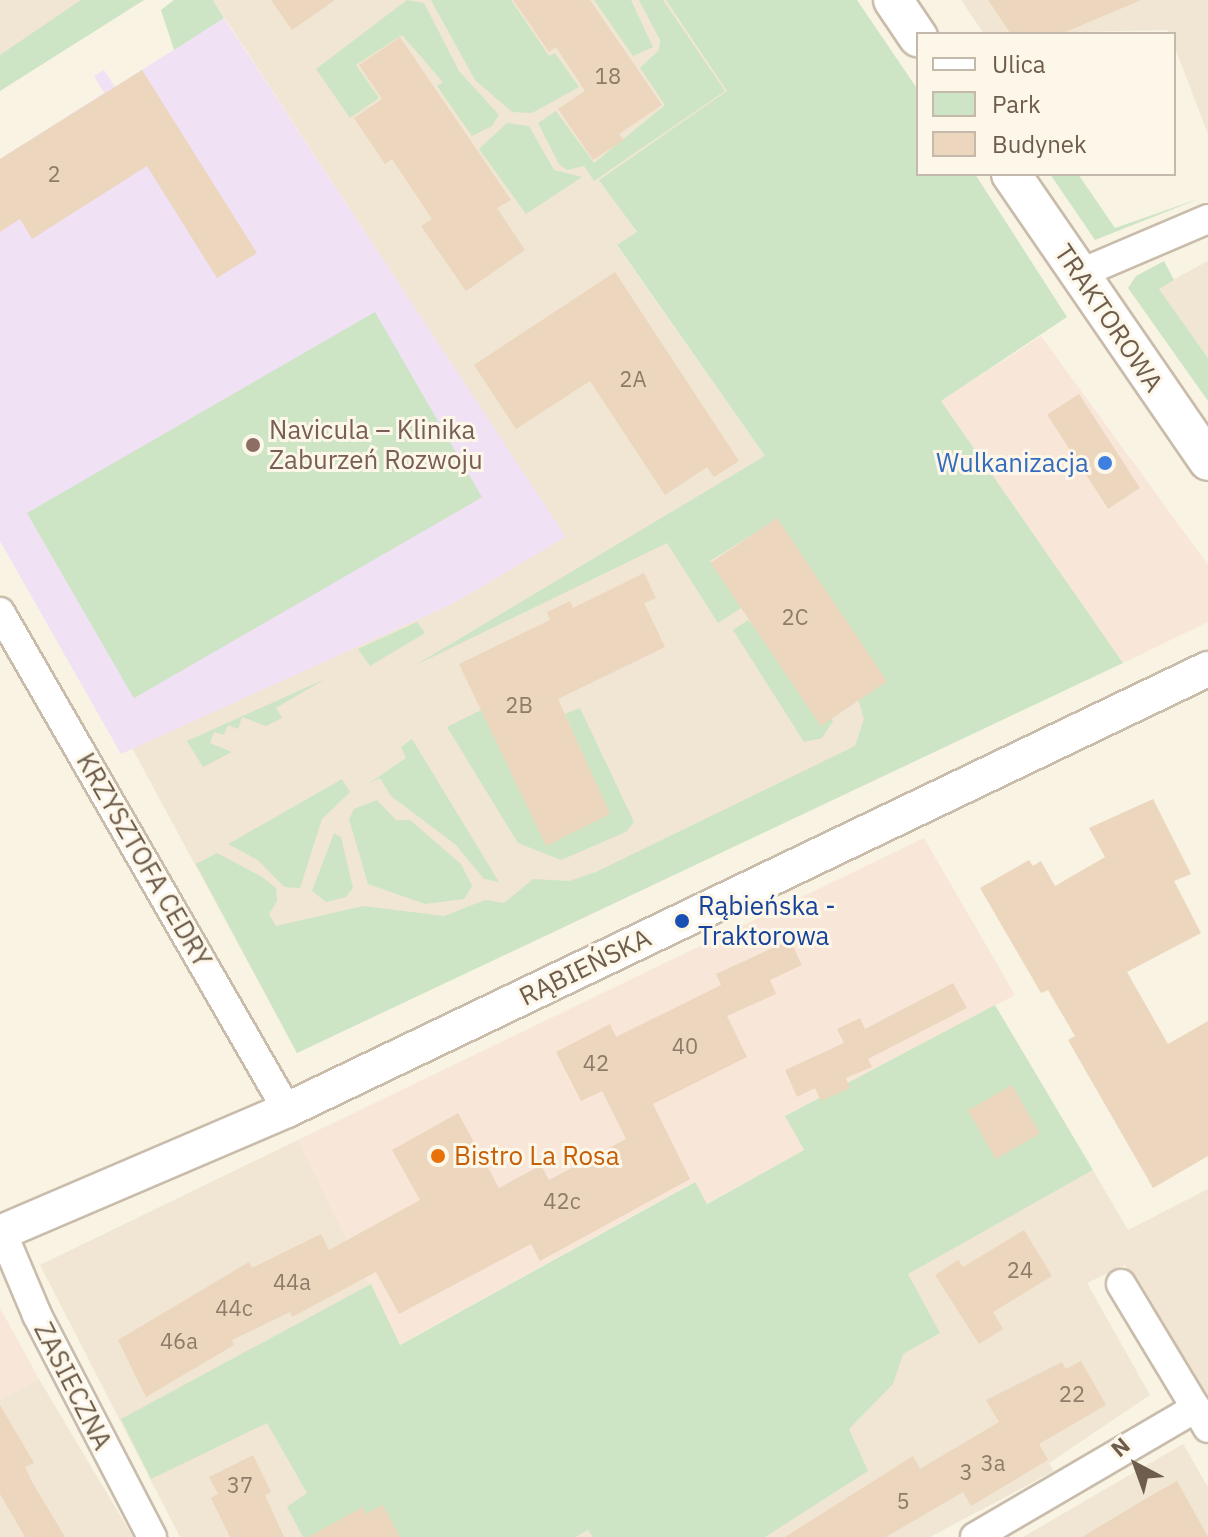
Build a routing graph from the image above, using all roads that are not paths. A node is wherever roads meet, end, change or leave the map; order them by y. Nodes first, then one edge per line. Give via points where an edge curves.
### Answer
1 (893, 0) edge
2 (916, 34) edge
3 (1012, 176) edge
4 (1208, 219) edge
5 (1079, 274) junction
6 (1208, 461) edge
7 (0, 612) edge
8 (1208, 669) edge
9 (287, 1110) junction
10 (1, 1233) edge
11 (1121, 1284) dead end
12 (1202, 1418) edge
13 (152, 1537) edge
14 (975, 1537) edge

1 - 2 main road
3 - 5 main road, TRAKTOROWA
4 - 5 street
5 - 6 main road, TRAKTOROWA
7 - 9 street, KRZYSZTOFA CEDRY
8 - 9 street, RĄBIEŃSKA
9 - 10 street, RĄBIEŃSKA
10 - 13 street, ZASIECZNA via 25,1291
11 - 12 street
12 - 14 street

